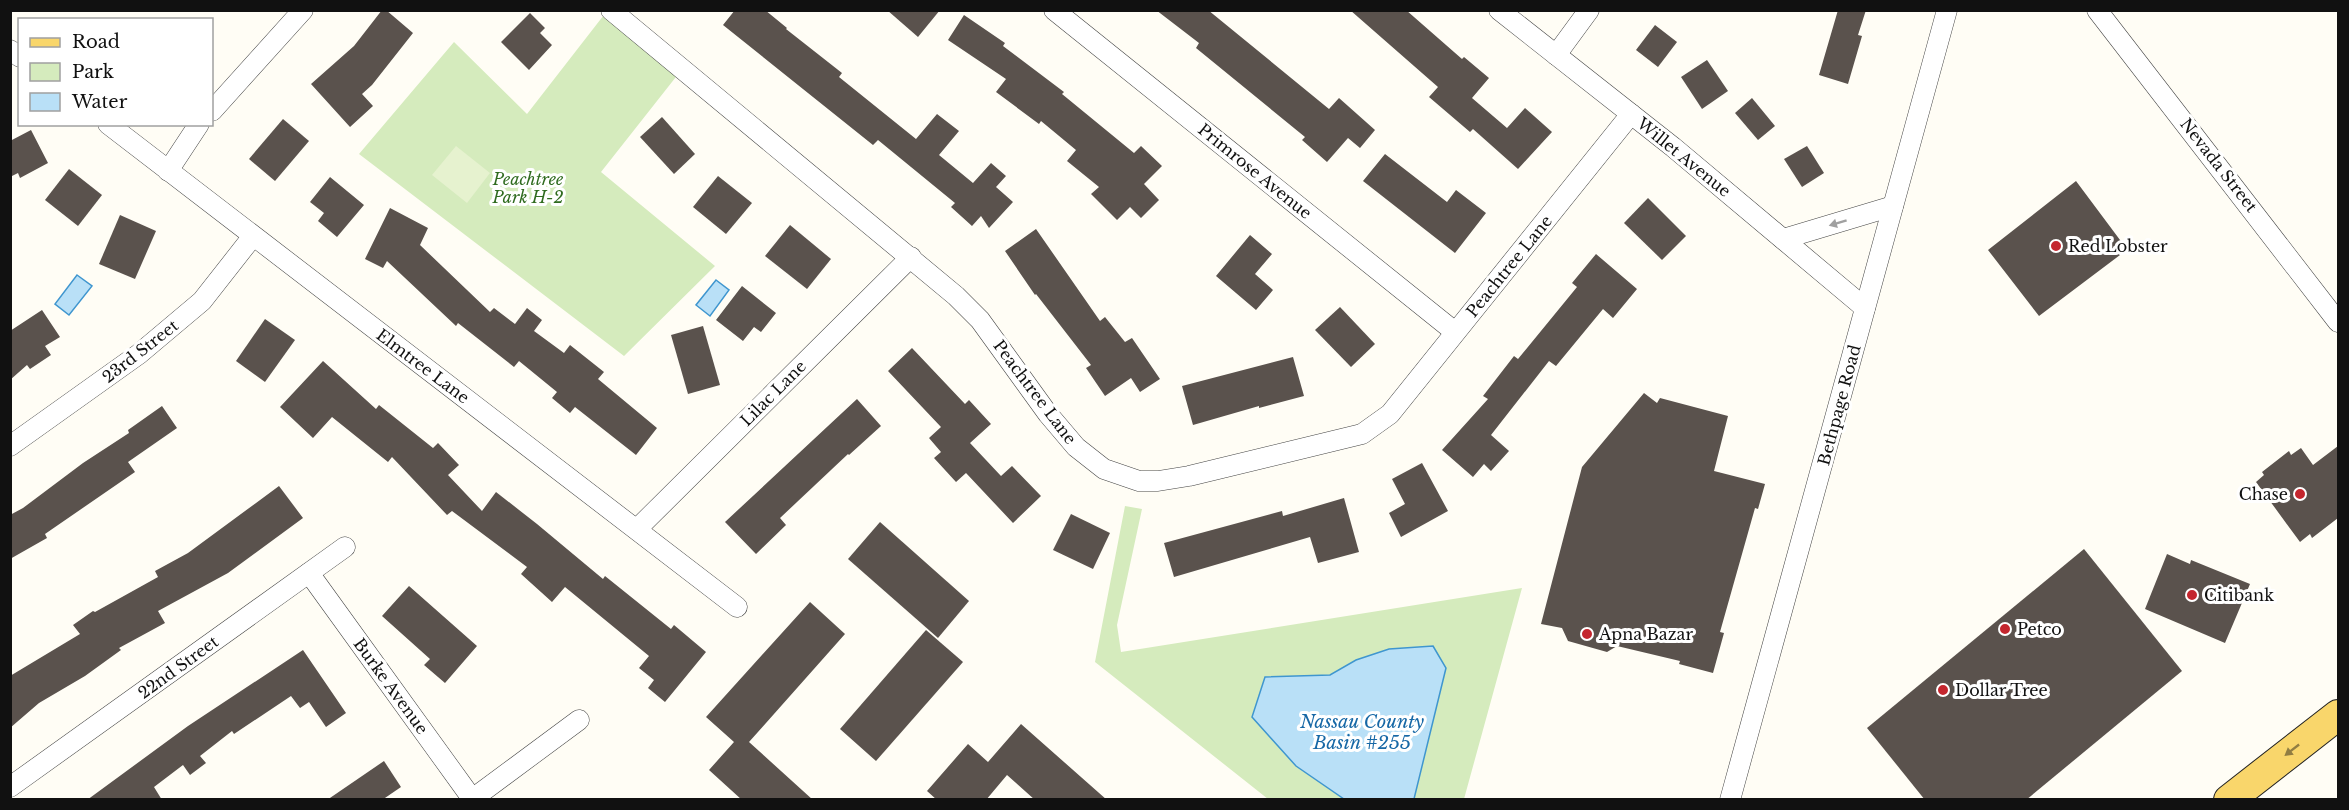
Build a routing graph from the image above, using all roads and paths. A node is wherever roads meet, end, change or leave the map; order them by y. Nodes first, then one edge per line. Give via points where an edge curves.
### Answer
1 (303, 10) edge
2 (611, 10) edge
3 (1054, 10) edge
4 (1499, 10) edge
5 (1589, 10) edge
6 (1947, 10) edge
7 (2097, 10) edge
8 (1556, 55) junction
9 (213, 110) edge
10 (1630, 114) junction
11 (111, 126) edge
12 (199, 126) edge
13 (168, 171) junction
14 (1893, 206) junction
15 (253, 236) junction
16 (1783, 239) junction
17 (910, 257) junction
18 (1865, 308) junction
19 (2338, 322) edge
20 (1455, 332) junction
21 (10, 446) edge
22 (637, 529) junction
23 (345, 547) dead end
24 (309, 573) junction
25 (737, 607) dead end
26 (2338, 715) edge
27 (579, 720) dead end
28 (10, 787) edge
29 (472, 799) edge
30 (1730, 800) edge
31 (2229, 800) edge

1 - 9 street
2 - 17 street, Peachtree Lane
3 - 20 street, Primrose Avenue
4 - 8 street, Willet Avenue
5 - 8 street
6 - 14 street, Bethpage Road
7 - 19 street, Nevada Street
8 - 10 street, Willet Avenue
10 - 16 street, Willet Avenue
10 - 20 street, Peachtree Lane
11 - 13 street, Elmtree Lane
12 - 13 street
13 - 15 street, Elmtree Lane
14 -> 16 street
14 - 18 street, Bethpage Road
15 - 21 street, 23rd Street via 202,301 139,354
15 - 22 street, Elmtree Lane
16 - 18 street, Willet Avenue
17 - 20 street, Peachtree Lane via 980,320 1076,447 1104,469 1139,480 1189,476 1362,434 1390,414
17 - 22 street, Lilac Lane
18 - 30 street, Bethpage Road
22 - 25 street, Elmtree Lane
23 - 24 street, 22nd Street
24 - 28 street, 22nd Street
24 - 29 street, Burke Avenue
26 -> 31 main road
27 - 29 street

